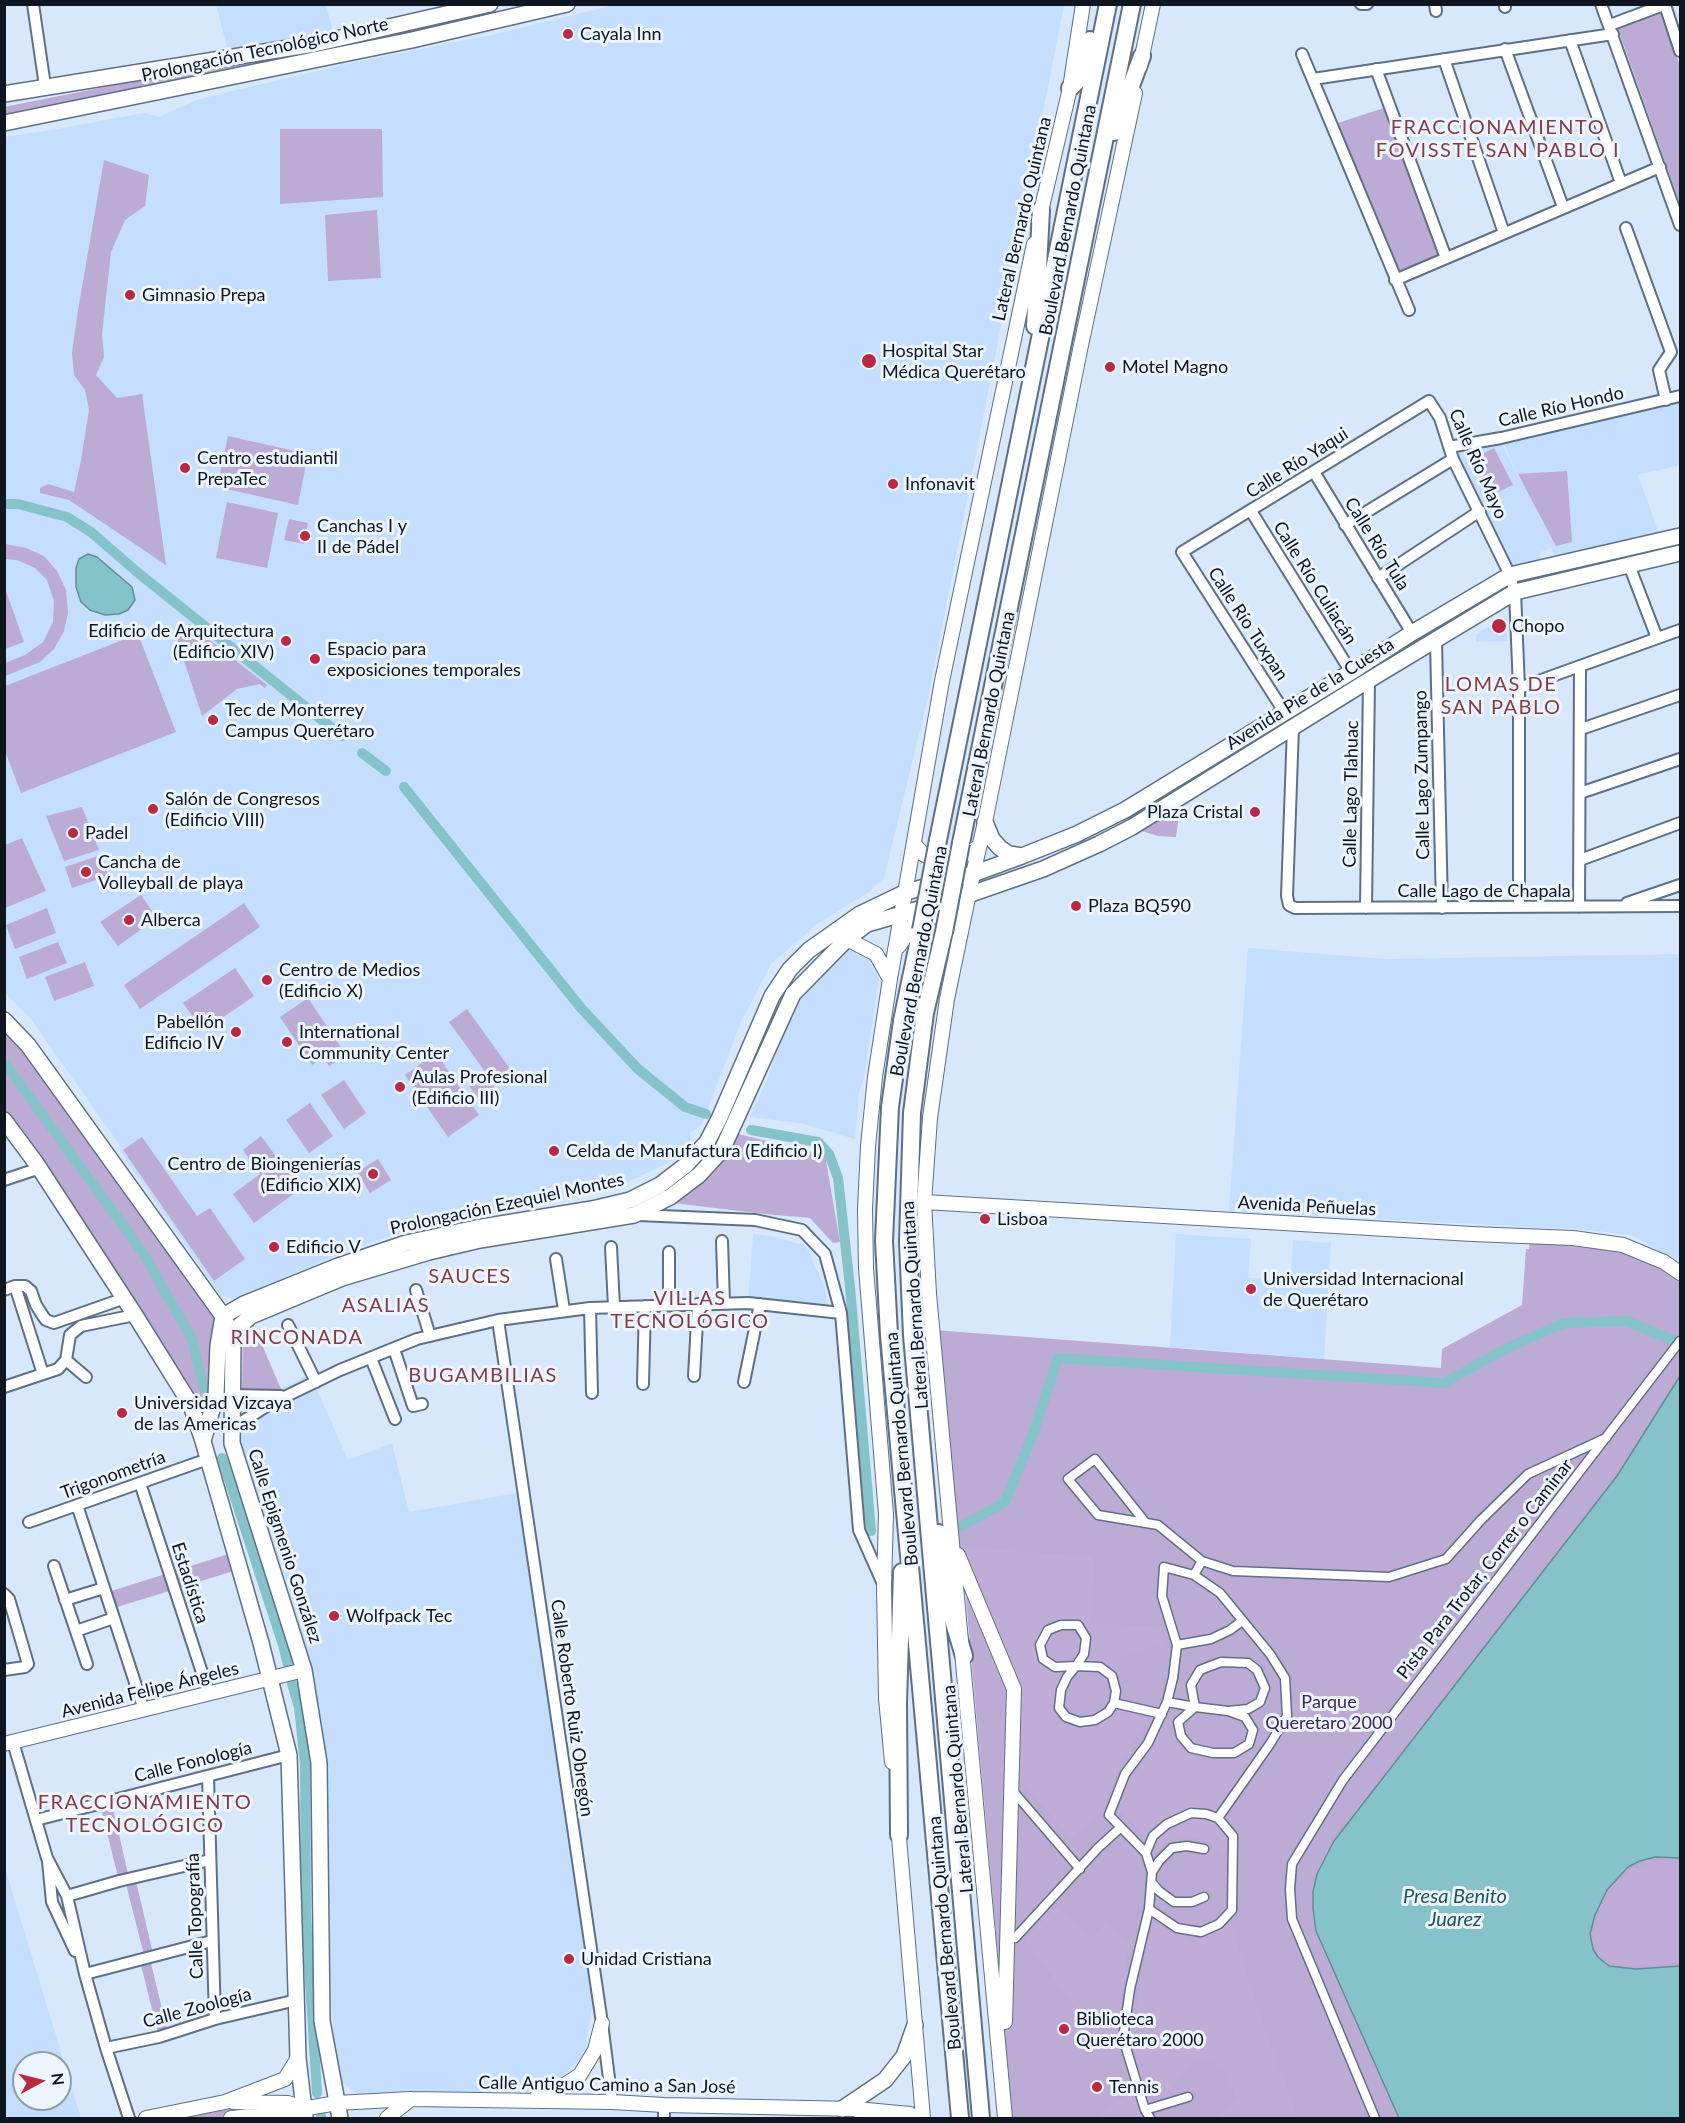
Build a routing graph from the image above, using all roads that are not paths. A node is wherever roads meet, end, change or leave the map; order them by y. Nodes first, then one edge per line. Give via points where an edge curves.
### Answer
1 (33, 4) edge
2 (490, 4) edge
3 (567, 4) edge
4 (1083, 4) edge
5 (1099, 4) edge
6 (1108, 4) edge
7 (1131, 4) edge
8 (1153, 4) edge
9 (1361, 4) edge
10 (1367, 4) edge
11 (1601, 4) edge
12 (1665, 5) edge
13 (409, 24) junction
14 (1612, 30) junction
15 (412, 40) junction
16 (1570, 40) junction
17 (1505, 50) junction
18 (1680, 51) edge
19 (1302, 54) dead end
20 (1142, 56) junction
21 (1444, 59) junction
22 (1376, 69) junction
23 (1312, 79) junction
24 (45, 86) junction
25 (1070, 88) junction
26 (4, 94) edge
27 (4, 123) edge
28 (1660, 167) junction
29 (1096, 181) junction
30 (1621, 183) junction
31 (1563, 207) junction
32 (1041, 210) junction
33 (1680, 225) edge
34 (1626, 228) dead end
35 (1504, 233) junction
36 (1446, 258) junction
37 (1395, 280) junction
38 (1409, 310) dead end
39 (1032, 382) junction
40 (1680, 396) edge
41 (1665, 400) junction
42 (1429, 401) joint
43 (1449, 447) junction
44 (1453, 459) junction
45 (1314, 472) junction
46 (1251, 511) junction
47 (1480, 511) junction
48 (1345, 525) junction
49 (1680, 536) edge
50 (1182, 552) joint
51 (1680, 553) edge
52 (1629, 565) junction
53 (1510, 575) junction
54 (1378, 578) junction
55 (1515, 592) junction
56 (1680, 630) edge
57 (1412, 633) junction
58 (1658, 638) junction
59 (1436, 641) junction
60 (1580, 667) junction
61 (1351, 672) junction
62 (1369, 680) junction
63 (1519, 688) junction
64 (1680, 695) edge
65 (1285, 712) junction
66 (1293, 727) junction
67 (1581, 729) junction
68 (1680, 759) edge
69 (1580, 793) junction
70 (986, 822) junction
71 (1680, 823) edge
72 (914, 844) junction
73 (980, 845) junction
74 (1022, 856) junction
75 (1580, 860) junction
76 (973, 874) junction
77 (1680, 885) edge
78 (906, 892) junction
79 (969, 895) junction
80 (1616, 906) junction
81 (1680, 906) edge
82 (1579, 907) junction
83 (1366, 908) junction
84 (1442, 908) junction
85 (1519, 908) junction
86 (902, 913) junction
87 (865, 919) junction
88 (963, 922) junction
89 (848, 939) junction
90 (895, 954) junction
91 (890, 979) junction
92 (4, 1020) edge
93 (4, 1119) edge
94 (40, 1168) junction
95 (4, 1180) edge
96 (924, 1202) junction
97 (634, 1215) junction
98 (722, 1241) dead end
99 (611, 1247) dead end
100 (669, 1252) dead end
101 (556, 1259) dead end
102 (1680, 1273) edge
103 (10, 1288) edge
104 (416, 1290) dead end
105 (125, 1298) junction
106 (724, 1303) junction
107 (698, 1304) junction
108 (760, 1304) junction
109 (669, 1305) junction
110 (645, 1306) junction
111 (614, 1307) junction
112 (590, 1308) junction
113 (564, 1310) junction
114 (841, 1313) junction
115 (81, 1314) junction
116 (135, 1315) junction
117 (223, 1316) junction
118 (498, 1320) junction
119 (86, 1325) junction
120 (288, 1325) dead end
121 (231, 1333) junction
122 (430, 1336) junction
123 (1680, 1341) edge
124 (394, 1349) junction
125 (371, 1358) junction
126 (66, 1360) junction
127 (43, 1374) junction
128 (694, 1376) dead end
129 (86, 1377) dead end
130 (316, 1382) junction
131 (744, 1382) dead end
132 (643, 1384) dead end
133 (4, 1388) edge
134 (592, 1393) dead end
135 (233, 1395) junction
136 (285, 1396) junction
137 (422, 1404) dead end
138 (395, 1419) dead end
139 (232, 1428) junction
140 (1607, 1438) junction
141 (203, 1441) junction
142 (208, 1459) junction
143 (140, 1483) junction
144 (77, 1505) junction
145 (938, 1519) junction
146 (30, 1522) dead end
147 (1145, 1522) junction
148 (944, 1540) junction
149 (906, 1549) junction
150 (1202, 1561) junction
151 (54, 1566) dead end
152 (1194, 1575) junction
153 (884, 1586) junction
154 (104, 1588) junction
155 (4, 1594) edge
156 (65, 1600) junction
157 (114, 1618) junction
158 (1242, 1621) junction
159 (76, 1631) junction
160 (1177, 1645) junction
161 (964, 1656) joint
162 (87, 1665) dead end
163 (1076, 1665) junction
164 (4, 1671) edge
165 (304, 1671) junction
166 (271, 1679) junction
167 (209, 1694) junction
168 (1167, 1702) junction
169 (1114, 1703) junction
170 (1195, 1707) junction
171 (144, 1710) junction
172 (1228, 1711) junction
173 (1162, 1714) junction
174 (9, 1743) edge
175 (289, 1755) junction
176 (208, 1776) junction
177 (1010, 1788) junction
178 (1218, 1818) junction
179 (36, 1820) junction
180 (1120, 1828) junction
181 (899, 1835) junction
182 (1204, 1849) dead end
183 (1146, 1853) junction
184 (48, 1858) junction
185 (210, 1860) junction
186 (1080, 1869) junction
187 (1152, 1872) junction
188 (1152, 1882) junction
189 (67, 1896) junction
190 (1204, 1897) dead end
191 (1149, 1909) junction
192 (1015, 1938) dead end
193 (212, 1941) junction
194 (85, 1974) junction
195 (297, 2000) junction
196 (215, 2019) junction
197 (602, 2023) junction
198 (915, 2025) junction
199 (106, 2048) junction
200 (298, 2058) junction
201 (1003, 2093) junction
202 (1188, 2097) dead end
203 (411, 2099) junction
204 (528, 2101) junction
205 (225, 2102) junction
206 (612, 2102) junction
207 (337, 2108) edge
208 (849, 2109) junction
209 (1145, 2110) junction
210 (305, 2111) edge
211 (664, 2112) edge
212 (917, 2116) edge
213 (129, 2118) edge
214 (146, 2118) edge
215 (231, 2118) edge
216 (387, 2118) edge
217 (878, 2118) edge
218 (960, 2118) edge
219 (981, 2118) edge
220 (1005, 2118) edge
221 (1150, 2118) edge
222 (1375, 2118) edge

1 - 24 street
2 - 13 main road, Prolongación Tecnológico Norte
3 - 15 main road, Prolongación Tecnológico Norte
4 - 25 street, Lateral Bernardo Quintana
5 - 25 main road via 1081,77
6 - 39 main road, Boulevard Bernardo Quintana
7 - 29 main road, Boulevard Bernardo Quintana
8 - 20 street, Lateral Bernardo Quintana
9 - 10 street
11 - 14 street
12 - 14 street
12 - 18 street
13 - 15 main road
13 - 24 main road, Prolongación Tecnológico Norte via 314,44
14 - 16 street
14 - 28 street
15 - 27 main road, Prolongación Tecnológico Norte
16 - 17 street
16 - 30 street
17 - 21 street
17 - 31 street
19 - 23 street
20 - 29 main road
20 - 70 street, Lateral Bernardo Quintana
21 - 22 street
21 - 35 street
22 - 23 street
22 - 36 street
23 - 37 street
24 - 26 main road, Prolongación Tecnológico Norte
25 - 32 street, Lateral Bernardo Quintana
28 - 30 street
28 - 33 street
29 - 145 main road, Boulevard Bernardo Quintana, bridge via 925,1013 912,1113 908,1242 912,1335 921,1445
30 - 31 street
31 - 35 street
32 - 39 main road
32 - 72 street, Lateral Bernardo Quintana via 944,671
34 - 41 street via 1671,352 1659,370
35 - 36 street
36 - 37 street
37 - 38 street
39 - 149 main road, Boulevard Bernardo Quintana, bridge via 902,1021 890,1107 884,1241
40 - 41 street, Calle Río Hondo
41 - 43 street, Calle Río Hondo
42 - 43 street, Calle Río Mayo via 1440,418
42 - 45 street, Calle Río Yaqui
43 - 44 street, Calle Río Mayo
44 - 47 street, Calle Río Mayo
44 - 48 street
45 - 46 street, Calle Río Yaqui
45 - 48 street, Calle Río Tula
46 - 50 street, Calle Río Yaqui
46 - 61 street, Calle Río Culiacán
47 - 53 street, Calle Río Mayo
47 - 54 street
48 - 54 street, Calle Río Tula
49 - 53 main road, Avenida Pie de la Cuesta
50 - 65 street, Calle Río Tuxpan
51 - 52 main road, Avenida Pie de la Cuesta
52 - 55 main road, Avenida Pie de la Cuesta
52 - 58 street
53 - 55 street, Calle Río Mayo
53 - 57 main road, Avenida Pie de la Cuesta
54 - 57 street, Calle Río Tula
55 - 59 main road, Avenida Pie de la Cuesta
55 - 63 street, Calle Río Mayo
56 - 58 street
57 - 61 main road, Avenida Pie de la Cuesta
58 - 60 street
59 - 62 main road, Avenida Pie de la Cuesta
59 - 84 street, Calle Lago Zumpango
60 - 63 street
60 - 67 street
61 - 65 main road, Avenida Pie de la Cuesta
62 - 66 main road, Avenida Pie de la Cuesta
62 - 83 street, Calle Lago Tlahuac
63 - 85 street, Calle Río Mayo
64 - 67 street
65 - 74 main road, Avenida Pie de la Cuesta via 1125,810
66 - 79 main road, Avenida Pie de la Cuesta via 1116,836 1043,869
66 - 83 street, Calle Lago de Chapala via 1289,905
67 - 69 street
68 - 69 street
69 - 75 street
70 - 73 street, Lateral Bernardo Quintana
70 - 74 main road via 999,848
71 - 75 street
72 - 73 street via 931,858 948,859 970,853
72 - 78 street, Lateral Bernardo Quintana
73 - 76 street, Lateral Bernardo Quintana
74 - 76 main road, Avenida Pie de la Cuesta
75 - 82 street
76 - 78 main road, Avenida Pie de la Cuesta
76 - 79 street, Lateral Bernardo Quintana
77 - 80 street
78 - 86 street, Lateral Bernardo Quintana
78 - 87 main road, Prolongación Ezequiel Montes
79 - 86 main road, Avenida Pie de la Cuesta
79 - 88 street, Lateral Bernardo Quintana
80 - 81 street, Calle Lago de Chapala
80 - 82 street, Calle Lago de Chapala
82 - 85 street, Calle Lago de Chapala
83 - 84 street, Calle Lago de Chapala
84 - 85 street, Calle Lago de Chapala
86 - 87 main road, Prolongación Ezequiel Montes
86 - 90 street, Lateral Bernardo Quintana
87 - 89 main road, Prolongación Ezequiel Montes
87 - 117 main road, Prolongación Ezequiel Montes via 809,950 790,969 772,996 706,1142 686,1165 660,1185 630,1200 592,1209 406,1243 338,1266
88 - 90 street via 947,915 914,924
88 - 96 street, Lateral Bernardo Quintana via 930,1118
89 - 91 street via 876,954
89 - 97 main road, Prolongación Ezequiel Montes via 793,994 722,1150 699,1175 669,1197
90 - 91 street, Lateral Bernardo Quintana
91 - 153 street, Lateral Bernardo Quintana via 875,1077 865,1209 866,1268 886,1514
92 - 117 main road, Calle Epigmenio González via 28,1045
93 - 94 main road
94 - 95 street
94 - 105 main road
96 - 102 street, Avenida Peñuelas via 1573,1238 1623,1245
96 - 145 street, Lateral Bernardo Quintana
97 - 114 street, Prolongación Ezequiel Montes via 755,1220 802,1230 825,1254
97 - 121 main road, Prolongación Ezequiel Montes via 429,1252 309,1291 250,1316
98 - 106 street
99 - 111 street
100 - 109 street
101 - 113 street
103 - 115 street via 25,1286 32,1291 46,1320 54,1323
103 - 127 street
104 - 122 street
105 - 115 street
105 - 116 main road
106 - 107 street
106 - 108 street
107 - 109 street
107 - 128 street
108 - 114 street
108 - 131 street
109 - 110 street
110 - 111 street
110 - 132 street
111 - 112 street
112 - 113 street
112 - 134 street
113 - 118 street
114 - 153 street, Prolongación Ezequiel Montes via 859,1530
115 - 119 street
116 - 119 street
116 - 141 main road via 191,1405
117 - 121 main road, Calle Epigmenio González
117 - 141 main road via 216,1396
118 - 122 street
118 - 197 street, Calle Roberto Ruiz Obregón
119 - 126 street via 70,1335
120 - 130 street
121 - 135 main road, Calle Epigmenio González
122 - 124 street
123 - 140 street, Pista Para Trotar, Correr o Caminar
124 - 125 street
124 - 137 street via 413,1406
125 - 130 street
125 - 138 street
126 - 127 street via 58,1369
126 - 129 street
127 - 133 street
130 - 136 street
135 - 136 street
135 - 139 main road, Calle Epigmenio González
136 - 139 street
139 - 165 main road, Calle Epigmenio González via 232,1443
140 - 150 street via 1528,1474 1446,1559 1389,1578 1233,1571
140 - 222 street, Pista Para Trotar, Correr o Caminar via 1343,1780 1292,1864 1292,1919
141 - 142 main road
142 - 143 street, Trigonometría
142 - 166 main road
143 - 144 street, Trigonometría
143 - 167 street, Estadística
144 - 146 street, Trigonometría
144 - 154 street
145 - 148 main road, Boulevard Bernardo Quintana
147 - 147 street via 1098,1515 1068,1479 1095,1459
147 - 150 street via 1158,1525
148 - 161 main road via 951,1613
148 - 177 street via 1014,1684
148 - 219 main road, Boulevard Bernardo Quintana
149 - 181 main road via 898,1703
149 - 218 main road, Boulevard Bernardo Quintana
150 - 152 street
151 - 156 street
152 - 158 street via 1220,1593
152 - 160 street via 1164,1567 1162,1596
153 - 181 street, Lateral Bernardo Quintana via 885,1698
154 - 156 street
154 - 157 street
155 - 164 street via 9,1599 28,1664
156 - 159 street
157 - 159 street
157 - 171 street
158 - 160 street via 1211,1639
158 - 178 street via 1285,1678 1287,1716
159 - 162 street
160 - 168 street
161 - 201 street, Lateral Bernardo Quintana
163 - 163 street via 1055,1667 1043,1659 1040,1645 1048,1630 1078,1625 1086,1638 1084,1654
163 - 169 street via 1100,1667 1112,1676
163 - 169 street via 1061,1690 1059,1708 1066,1717 1080,1722 1095,1720
165 - 166 street, Avenida Felipe Ángeles
165 - 207 main road, Calle Epigmenio González via 319,1763 322,2021
166 - 167 street, Avenida Felipe Ángeles
166 - 175 main road
167 - 171 street, Avenida Felipe Ángeles
168 - 170 street
168 - 173 street
169 - 173 street
170 - 172 street
170 - 172 street via 1178,1722 1181,1736 1191,1748 1213,1754 1234,1753 1248,1744 1253,1730 1245,1717
170 - 172 street via 1191,1685 1200,1670 1221,1662 1248,1663 1257,1670 1264,1688 1260,1702 1248,1709
171 - 174 street, Avenida Felipe Ángeles
173 - 180 street via 1149,1743 1125,1774 1109,1815
174 - 179 street
175 - 176 street, Calle Fonología
175 - 195 main road
176 - 179 street, Calle Fonología
176 - 185 street, Calle Topografía
177 - 186 street
177 - 201 street
178 - 183 street via 1191,1813 1167,1824 1153,1836
178 - 191 street via 1233,1836 1232,1910 1219,1924 1202,1932 1177,1928
179 - 184 street
180 - 183 street
180 - 186 street
181 - 198 street, Lateral Bernardo Quintana
182 - 187 street via 1186,1845 1172,1848
183 - 187 street
184 - 189 street
184 - 194 street via 52,1902
185 - 189 street
185 - 193 street, Calle Topografía
186 - 192 street
187 - 188 street
188 - 190 street via 1174,1902
188 - 191 street
189 - 194 street
191 - 209 street via 1130,1989 1124,2038
193 - 194 street
193 - 196 street, Calle Topografía
194 - 199 street
195 - 196 street, Calle Zoología
195 - 200 main road
196 - 199 street, Calle Zoología
197 - 204 street via 595,2050 580,2075 555,2091
197 - 206 street, Calle Roberto Ruiz Obregón
198 - 208 main road via 904,2056 885,2080
198 - 212 street, Lateral Bernardo Quintana
199 - 213 street
200 - 205 street via 285,2079
200 - 210 main road
201 - 220 street, Lateral Bernardo Quintana
202 - 209 street
203 - 204 street, Calle Antiguo Camino a San José
203 - 207 street, Calle Antiguo Camino a San José
203 - 216 street
204 - 206 street, Calle Antiguo Camino a San José
205 - 210 street via 288,2103
205 - 214 street
206 - 211 street, Calle Antiguo Camino a San José
207 - 210 street, Calle Antiguo Camino a San José
208 - 211 street, Calle Antiguo Camino a San José
208 - 212 street, Calle Antiguo Camino a San José
208 - 217 main road
209 - 221 street
210 - 215 street, Calle Antiguo Camino a San José

